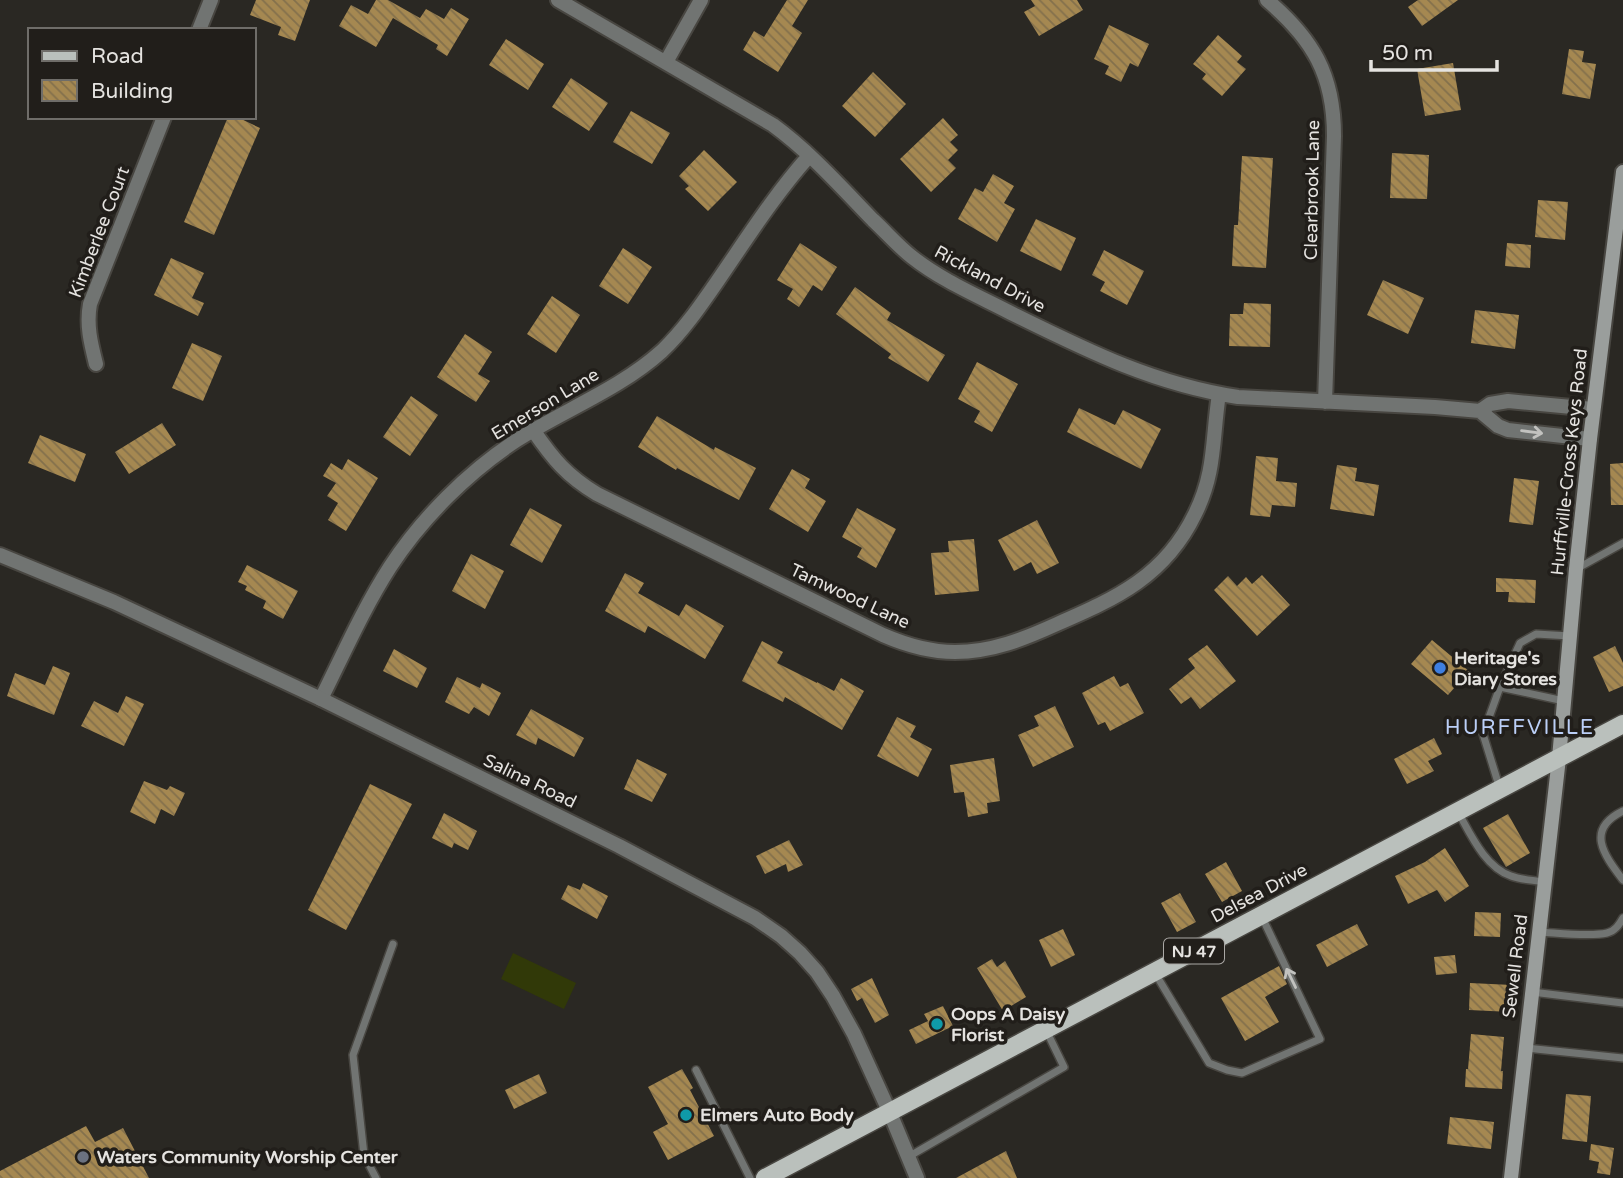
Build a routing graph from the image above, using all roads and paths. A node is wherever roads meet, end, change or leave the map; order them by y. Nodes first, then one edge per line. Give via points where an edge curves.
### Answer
1 (211, 0) edge
2 (558, 0) edge
3 (701, 0) edge
4 (1267, 0) edge
5 (200, 28) edge
6 (666, 62) junction
7 (163, 119) edge
8 (809, 156) junction
9 (1623, 172) edge
10 (96, 364) dead end
11 (1219, 394) junction
12 (1325, 402) junction
13 (1593, 409) junction
14 (1480, 411) junction
15 (533, 430) junction
16 (1590, 439) junction
17 (1623, 543) edge
18 (0, 555) edge
19 (1576, 569) junction
20 (1570, 636) junction
21 (1500, 687) junction
22 (321, 699) junction
23 (1564, 701) junction
24 (1623, 724) edge
25 (1559, 758) junction
26 (1500, 789) junction
27 (1458, 811) junction
28 (1623, 811) edge
29 (1623, 880) edge
30 (1544, 882) junction
31 (1261, 915) junction
32 (1623, 918) edge
33 (1539, 932) junction
34 (393, 944) dead end
35 (1154, 972) junction
36 (1532, 992) junction
37 (1623, 1003) edge
38 (1046, 1030) junction
39 (1525, 1048) junction
40 (1623, 1058) edge
41 (696, 1070) dead end
42 (890, 1113) junction
43 (908, 1157) junction
44 (376, 1178) edge
45 (750, 1178) edge
46 (765, 1178) edge
47 (917, 1178) edge
48 (1511, 1178) edge

1 - 5 street
2 - 6 street, Rickland Drive
3 - 6 street
4 - 12 street, Clearbrook Lane via 1312,48 1332,107
6 - 8 street, Rickland Drive via 765,120
7 - 10 street, Kimberlee Court via 90,303 88,321
8 - 11 street, Rickland Drive via 904,251 937,275 1117,364
8 - 15 street, Emerson Lane via 671,342 631,374
9 - 13 main road, Hurffville-Cross Keys Road
11 - 12 street, Rickland Drive
11 - 15 street, Tamwood Lane via 1206,487 1188,528 1163,560 1121,594 1028,637 978,651 904,644 597,494 573,479
12 - 14 street, Rickland Drive
13 - 14 street, Rickland Drive via 1508,401
13 - 16 main road, Hurffville-Cross Keys Road
14 -> 16 street, Rickland Drive via 1508,430
15 - 22 street, Emerson Lane via 471,476 409,541 365,609
16 - 19 main road, Hurffville-Cross Keys Road
17 - 19 lane
18 - 22 street, Salina Road via 114,602
19 - 20 main road, Hurffville-Cross Keys Road
20 - 21 lane via 1536,634 1520,643
20 - 23 main road, Hurffville-Cross Keys Road
21 - 23 lane
21 - 26 lane via 1483,733
22 - 42 street, Salina Road via 619,846 781,936 809,962 833,996
23 - 25 main road, Hurffville-Cross Keys Road
24 - 25 main road, Delsea Drive / NJ 47
25 - 26 main road, Delsea Drive / NJ 47
25 - 30 main road, Sewell Road
26 - 27 main road, Delsea Drive / NJ 47
27 - 30 lane via 1475,844 1498,869
27 - 31 main road, Delsea Drive / NJ 47
28 - 29 lane via 1604,826 1600,836 1605,856
30 - 33 main road, Sewell Road
31 - 35 main road, Delsea Drive / NJ 47
35 -> 31 lane via 1209,1063 1242,1073 1320,1039
32 - 33 lane via 1609,933
33 - 36 main road, Sewell Road
34 - 44 lane via 353,1055 364,1155
35 - 38 main road, Delsea Drive / NJ 47
36 - 37 lane
36 - 39 main road, Sewell Road
38 - 42 main road, Delsea Drive / NJ 47
38 - 43 lane via 1064,1067
39 - 40 lane
39 - 48 main road, Sewell Road
41 - 45 lane
42 - 43 street, Salina Road
42 - 46 main road, Delsea Drive / NJ 47
43 - 47 street, Salina Road

